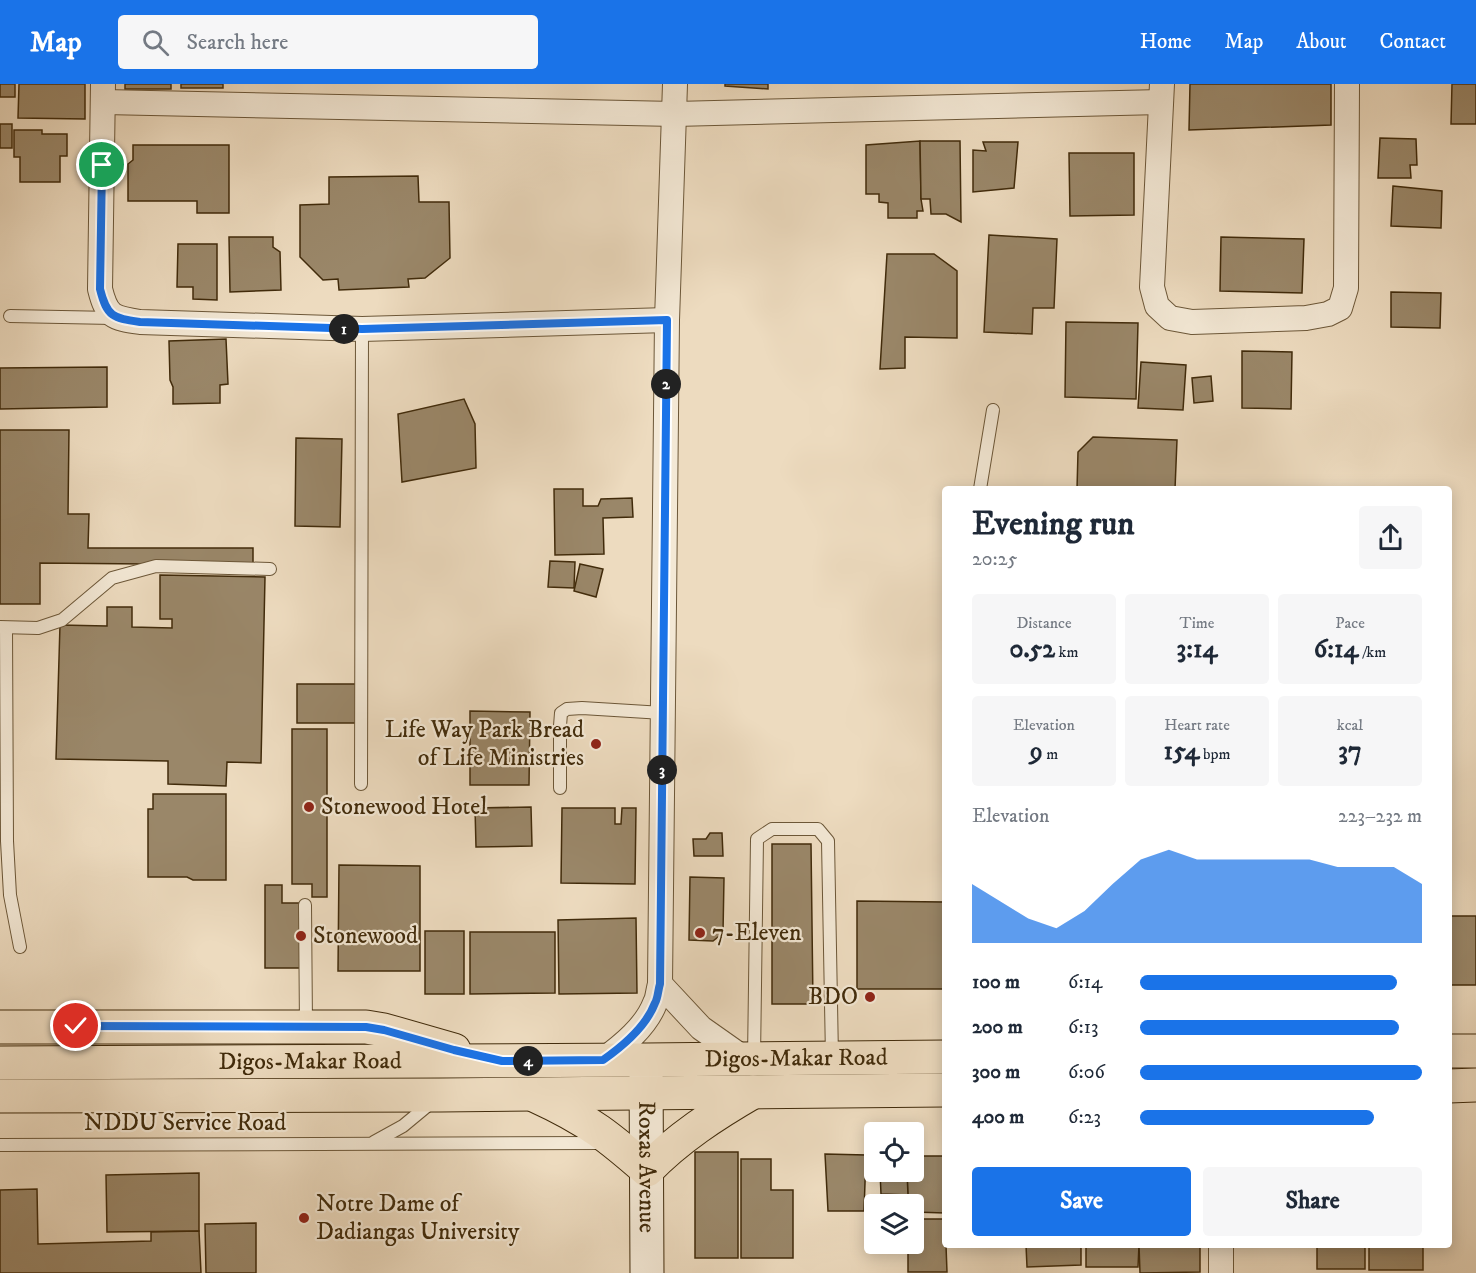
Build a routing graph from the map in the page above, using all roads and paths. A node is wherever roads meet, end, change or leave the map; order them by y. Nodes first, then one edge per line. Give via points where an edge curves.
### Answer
1 (675, 84) edge
2 (1347, 84) edge
3 (103, 93) edge
4 (1162, 93) edge
5 (675, 114) junction
6 (10, 316) dead end
7 (117, 318) junction
8 (667, 320) junction
9 (362, 329) junction
10 (993, 410) dead end
11 (980, 486) edge
12 (270, 569) dead end
13 (3, 628) edge
14 (663, 713) junction
15 (361, 784) dead end
16 (560, 788) dead end
17 (305, 905) dead end
18 (20, 947) dead end
19 (660, 984) junction
20 (306, 1026) junction
21 (0, 1027) edge
22 (1452, 1051) edge
23 (1476, 1051) edge
24 (942, 1057) edge
25 (832, 1058) junction
26 (749, 1059) junction
27 (603, 1060) junction
28 (646, 1060) junction
29 (502, 1061) junction
30 (0, 1063) edge
31 (1476, 1085) edge
32 (1452, 1086) edge
33 (942, 1090) edge
34 (753, 1092) junction
35 (532, 1093) junction
36 (646, 1093) junction
37 (440, 1095) junction
38 (0, 1096) edge
39 (371, 1143) junction
40 (615, 1143) junction
41 (0, 1145) edge
42 (647, 1170) junction
43 (1221, 1248) edge
44 (647, 1273) edge
45 (1221, 1273) edge

1 - 5 street
2 - 4 street via 1346,288 1340,308 1306,318 1192,322 1170,318 1157,306 1152,287
3 - 5 street
3 - 7 street via 100,289 104,306
4 - 5 street
5 - 8 street
6 - 7 lane
7 - 9 street
8 - 9 street
8 - 14 street
9 - 15 lane
10 - 11 lane
12 - 13 lane via 156,566 112,578 62,620 38,628
13 - 18 lane via 7,841 10,895
14 - 16 lane via 582,708 561,713
14 - 19 street
17 - 20 lane
19 - 26 street via 701,1028
19 - 27 street via 646,1020
20 - 21 main road
20 - 29 main road via 384,1030
22 - 23 main road
24 - 25 main road, Digos-Makar Road
25 - 26 main road, Digos-Makar Road
25 - 26 lane via 828,841 818,830 772,830 757,839
26 - 28 main road, Digos-Makar Road
27 - 28 main road, Digos-Makar Road
27 - 29 main road, Digos-Makar Road
28 - 36 main road, Roxas Avenue
29 - 30 main road, Digos-Makar Road
31 - 32 main road
33 - 34 main road, Digos-Makar Road
34 - 36 main road, Digos-Makar Road
34 - 42 main road via 712,1116
35 - 36 main road, Digos-Makar Road
35 - 37 main road, Digos-Makar Road
35 - 40 main road
36 - 42 main road, Roxas Avenue
37 - 38 main road, Digos-Makar Road
37 - 39 lane, NDDU Service Road via 403,1126
39 - 40 lane, NDDU Service Road
39 - 41 lane, NDDU Service Road
40 - 42 main road
42 - 44 main road, Roxas Avenue
43 - 45 street

